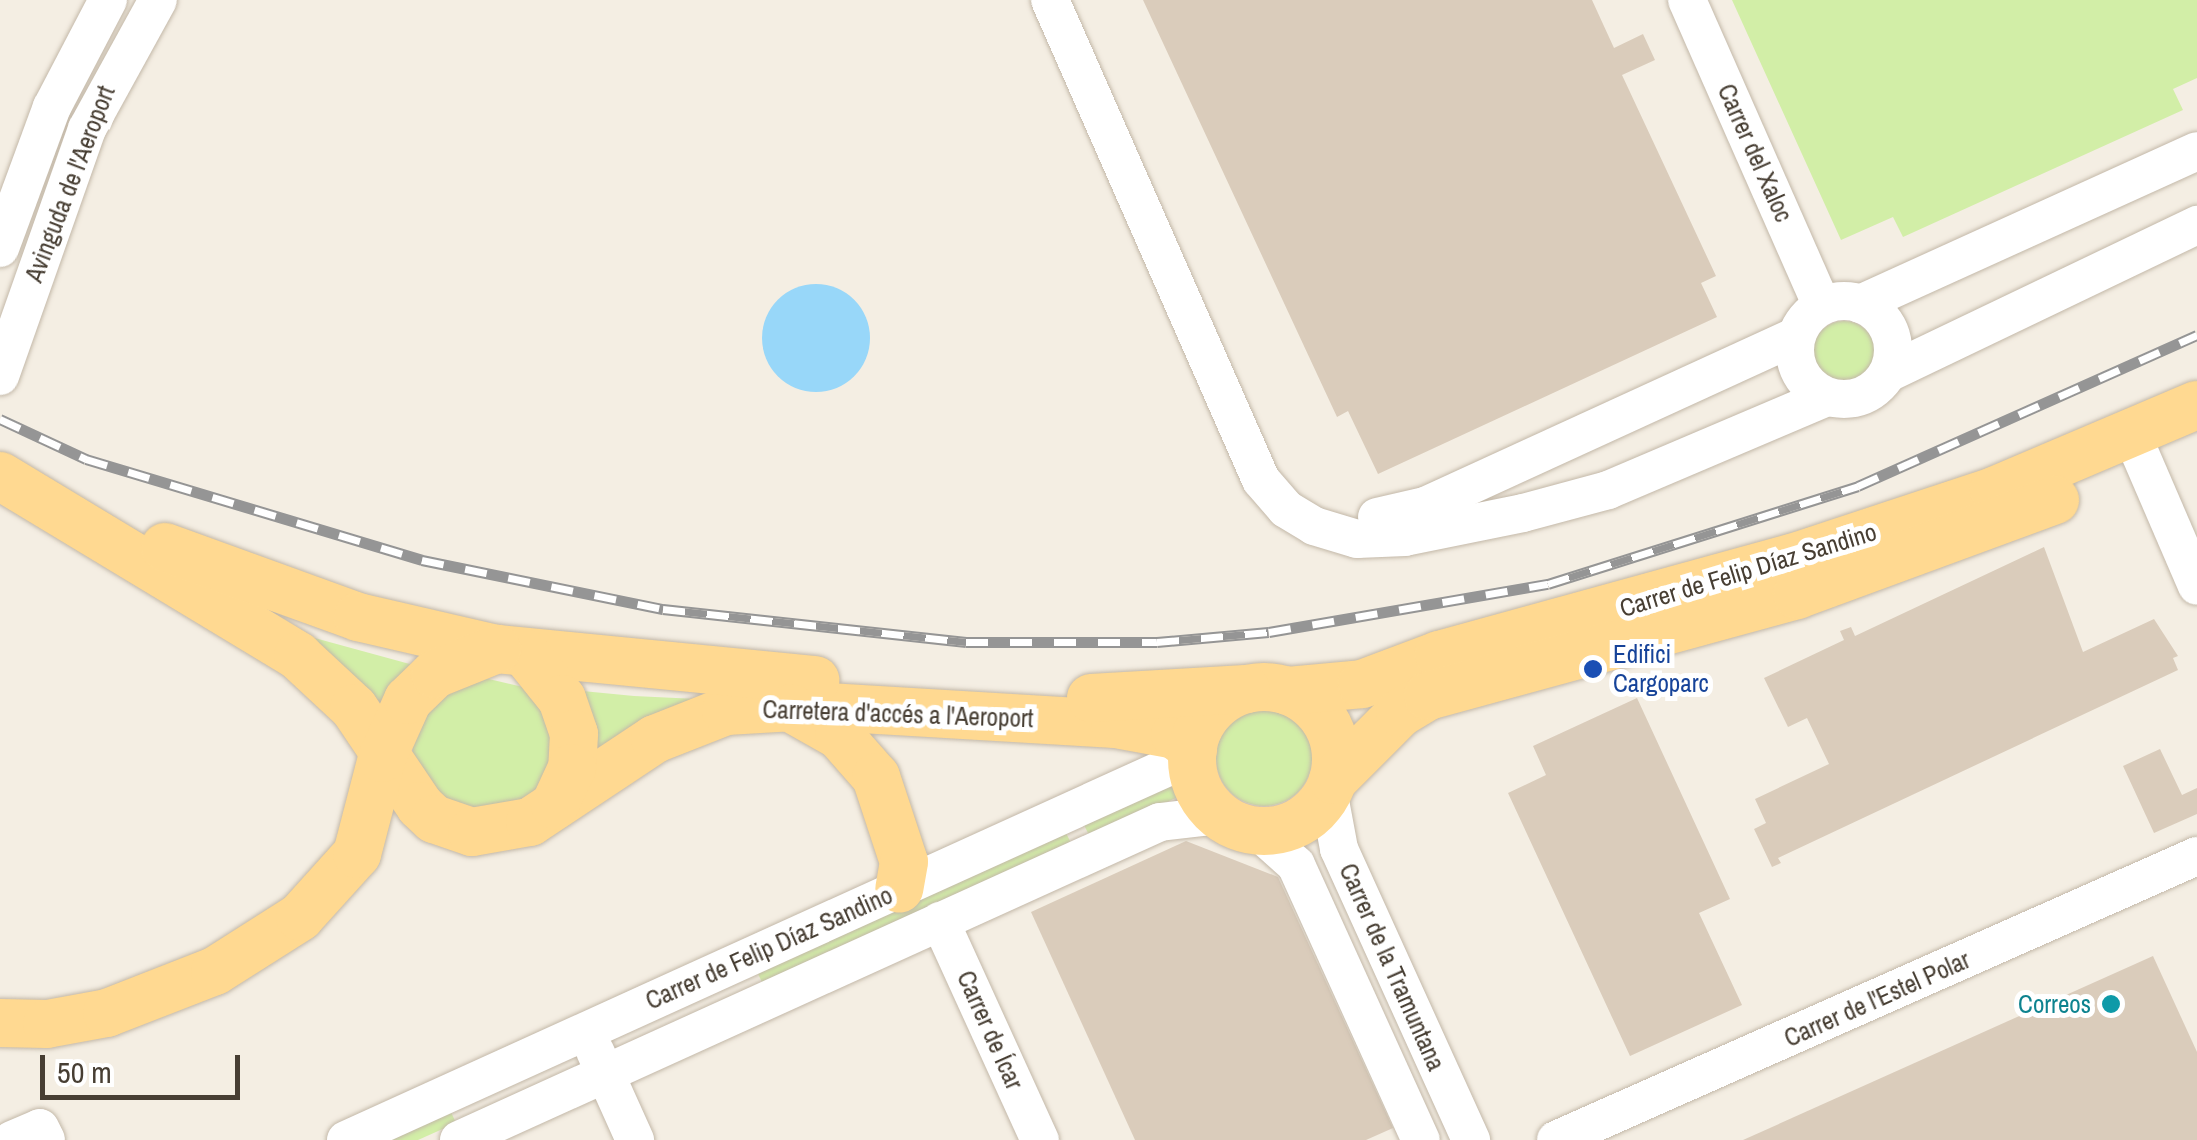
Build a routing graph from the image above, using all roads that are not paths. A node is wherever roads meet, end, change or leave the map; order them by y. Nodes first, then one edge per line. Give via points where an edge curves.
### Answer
1 (108, 0) edge
2 (158, 0) edge
3 (1050, 0) edge
4 (1687, 0) edge
5 (2197, 152) edge
6 (2197, 224) edge
7 (0, 248) edge
8 (1860, 304) junction
9 (1822, 306) junction
10 (1796, 336) junction
11 (4, 364) edge
12 (1888, 373) junction
13 (1827, 397) junction
14 (2197, 406) edge
15 (2197, 439) edge
16 (2138, 449) junction
17 (18, 486) edge
18 (1314, 526) junction
19 (2196, 579) edge
20 (511, 651) junction
21 (1267, 690) junction
22 (788, 706) junction
23 (1192, 752) junction
24 (382, 758) junction
25 (1330, 785) junction
26 (555, 805) junction
27 (1238, 822) junction
28 (2197, 856) edge
29 (899, 889) junction
30 (940, 920) junction
31 (0, 1023) edge
32 (586, 1032) junction
33 (606, 1074) junction
34 (12, 1140) edge
35 (46, 1140) edge
36 (346, 1140) edge
37 (459, 1140) edge
38 (635, 1140) edge
39 (1040, 1140) edge
40 (1421, 1140) edge
41 (1470, 1140) edge
42 (1556, 1140) edge

1 - 7 street, Avinguda de l'Aeroport via 52,107
2 - 11 street, Avinguda de l'Aeroport via 87,128
3 - 18 street via 1261,480 1286,509
4 - 9 street, Carrer del Xaloc
5 - 8 street
6 - 12 street
8 - 9 street
8 - 12 street via 1875,312 1892,340
9 - 10 street
10 - 13 street via 1803,379
10 - 18 street via 1425,506
12 - 13 street via 1855,398
13 - 18 street via 1608,490 1523,514 1357,539
14 - 16 main road, Carrer de Felip Díaz Sandino
15 - 16 main road, Carrer de Felip Díaz Sandino
16 - 19 street
16 - 21 main road, Carrer de Felip Díaz Sandino via 1686,592 1464,648 1362,684
16 - 25 main road, Carrer de Felip Díaz Sandino via 1993,526 1797,596 1428,696 1400,713
17 - 20 main road, Carretera d'accés a l'Aeroport via 296,597
17 - 24 main road, Carretera d'accés a l'Aeroport via 298,656 341,692
20 - 21 main road, Carretera d'accés a l'Aeroport via 1062,698
20 - 24 main road via 421,684
20 - 26 main road via 562,699 574,734 572,768
21 - 23 main road via 1208,714
21 - 25 main road via 1327,724 1336,753
22 - 23 main road, Carretera d'accés a l'Aeroport via 1114,724 1175,735
22 - 26 main road, Carretera d'accés a l'Aeroport via 693,720 620,759
22 - 29 main road via 839,735 876,777 904,862
23 - 27 main road via 1196,783
23 - 29 street, Carrer de Felip Díaz Sandino
24 - 26 main road, Carretera d'accés a l'Aeroport via 420,806 453,827 509,830
24 - 31 main road via 357,854 321,898 264,943 215,971 107,1013 48,1024
25 - 27 main road via 1298,821
25 - 41 street, Carrer de la Tramuntana via 1339,849
27 - 30 street, Carrer de Felip Díaz Sandino via 1160,822
27 - 40 street, Carrer de la Tramuntana via 1296,865
28 - 42 street, Carrer de l'Estel Polar
29 - 32 street, Carrer de Felip Díaz Sandino
30 - 33 street, Carrer de Felip Díaz Sandino
30 - 39 street, Carrer de Ícar
32 - 33 street
32 - 36 street, Carrer de Felip Díaz Sandino
33 - 37 street, Carrer de Felip Díaz Sandino
33 - 38 street
34 - 35 street via 40,1128

